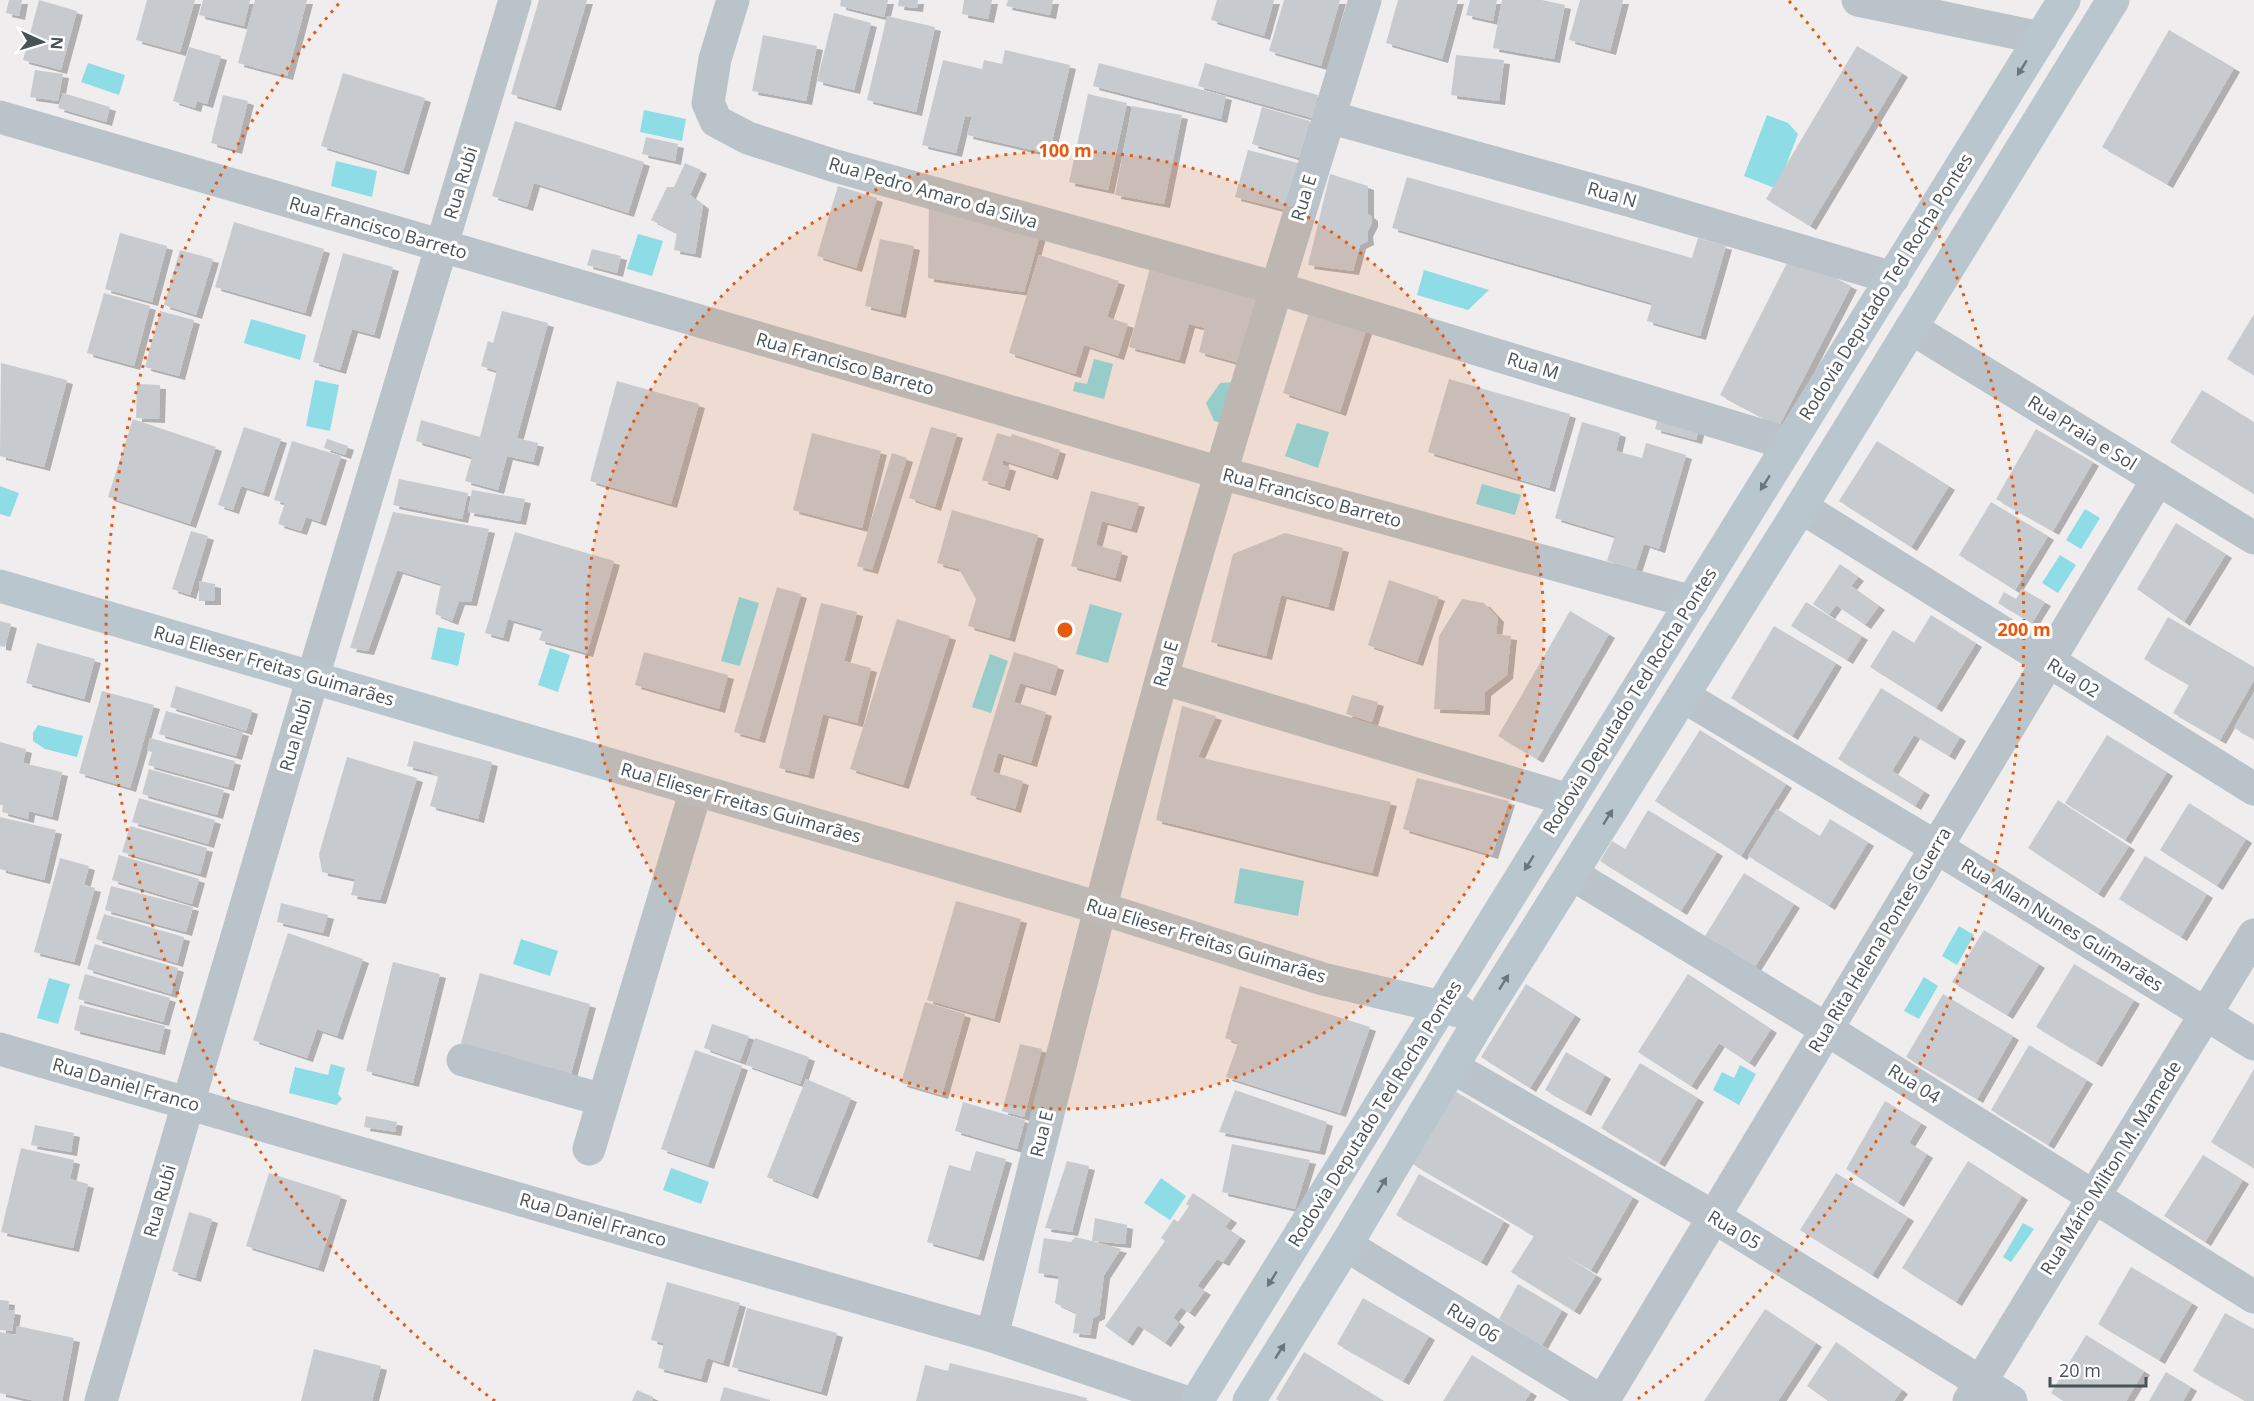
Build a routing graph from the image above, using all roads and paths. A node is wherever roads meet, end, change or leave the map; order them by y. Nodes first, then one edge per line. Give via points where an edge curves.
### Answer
1 (515, 0) edge
2 (733, 0) edge
3 (1365, 0) edge
4 (1858, 0) edge
5 (2064, 0) edge
6 (2113, 0) edge
7 (2041, 38) junction
8 (0, 117) edge
9 (1329, 117) junction
10 (442, 246) junction
11 (1893, 278) junction
12 (1276, 288) junction
13 (1911, 328) junction
14 (1789, 444) junction
15 (1221, 473) junction
16 (2158, 479) junction
17 (1801, 507) junction
18 (2254, 538) edge
19 (0, 586) edge
20 (1692, 602) junction
21 (2048, 662) junction
22 (313, 677) junction
23 (1162, 678) junction
24 (1683, 696) junction
25 (2254, 789) edge
26 (696, 790) junction
27 (1569, 800) junction
28 (1936, 847) junction
29 (1572, 874) junction
30 (1100, 908) junction
31 (2254, 935) edge
32 (1441, 1006) junction
33 (2205, 1015) junction
34 (1481, 1018) junction
35 (1826, 1029) junction
36 (2254, 1044) edge
37 (1, 1054) edge
38 (463, 1060) dead end
39 (1452, 1067) junction
40 (603, 1100) junction
41 (189, 1102) junction
42 (589, 1149) dead end
43 (2093, 1198) junction
44 (1714, 1217) junction
45 (1346, 1245) junction
46 (2254, 1297) edge
47 (992, 1336) junction
48 (1975, 1392) edge
49 (101, 1401) edge
50 (1183, 1401) edge
51 (1197, 1401) edge
52 (1249, 1401) edge
53 (1602, 1401) edge
54 (2011, 1401) edge

1 - 10 street, Rua Rubi
2 - 12 street, Rua Pedro Amaro da Silva via 715,59 708,103 716,121 748,138
3 - 9 street, Rua E
4 - 7 street
5 - 7 main road, Rodovia Deputado Ted Rocha Pontes
6 - 13 main road
7 -> 11 main road, Rodovia Deputado Ted Rocha Pontes
8 - 10 street, Rua Francisco Barreto
9 - 11 street, Rua N
9 - 12 street, Rua E
10 - 15 street, Rua Francisco Barreto
10 - 22 street, Rua Rubi
11 - 14 main road, Rodovia Deputado Ted Rocha Pontes
12 - 14 street, Rua M
12 - 15 street, Rua E
13 - 16 street, Rua Praia e Sol
13 - 17 main road
14 -> 20 main road, Rodovia Deputado Ted Rocha Pontes
15 - 20 street, Rua Francisco Barreto
15 - 23 street, Rua E
16 - 18 street, Rua Praia e Sol
16 - 21 street, Rua Rita Helena Pontes Guerra
17 - 21 street, Rua 02
17 - 24 main road
19 - 22 main road, Rua Elieser Freitas Guimarães
20 - 27 main road, Rodovia Deputado Ted Rocha Pontes
21 - 25 street, Rua 02
21 - 28 street, Rua Rita Helena Pontes Guerra
22 - 26 main road, Rua Elieser Freitas Guimarães
22 - 41 street, Rua Rubi
23 - 27 street
23 - 30 street, Rua E
24 - 28 street, Rua Allan Nunes Guimarães
29 -> 24 main road
26 - 30 main road, Rua Elieser Freitas Guimarães
26 - 40 street
27 -> 32 main road, Rodovia Deputado Ted Rocha Pontes
28 - 33 street, Rua Allan Nunes Guimarães
28 - 35 street, Rua Rita Helena Pontes Guerra
34 -> 29 main road
29 - 35 street, Rua 04
30 - 32 main road, Rua Elieser Freitas Guimarães via 1323,979
30 - 47 street, Rua E
31 - 33 street, Rua Mário Milton M. Mamede
32 - 34 main road, Rua Elieser Freitas Guimarães
32 -> 51 main road, Rodovia Deputado Ted Rocha Pontes
33 - 36 street, Rua Allan Nunes Guimarães
33 - 43 street, Rua Mário Milton M. Mamede
34 - 39 main road
35 - 43 street, Rua 04
35 - 44 street, Rua Rita Helena Pontes Guerra
37 - 41 street, Rua Daniel Franco
38 - 40 street
39 - 44 street, Rua 05
45 -> 39 main road
40 - 42 street
41 - 47 street, Rua Daniel Franco
41 - 49 street, Rua Rubi
43 - 46 street, Rua 04
43 - 48 street, Rua Mário Milton M. Mamede
44 - 48 street, Rua 05
44 - 53 street, Rua Rita Helena Pontes Guerra
52 -> 45 main road
45 - 53 street, Rua 06
47 - 50 street, Rua Daniel Franco
48 - 54 street, Rua 05

